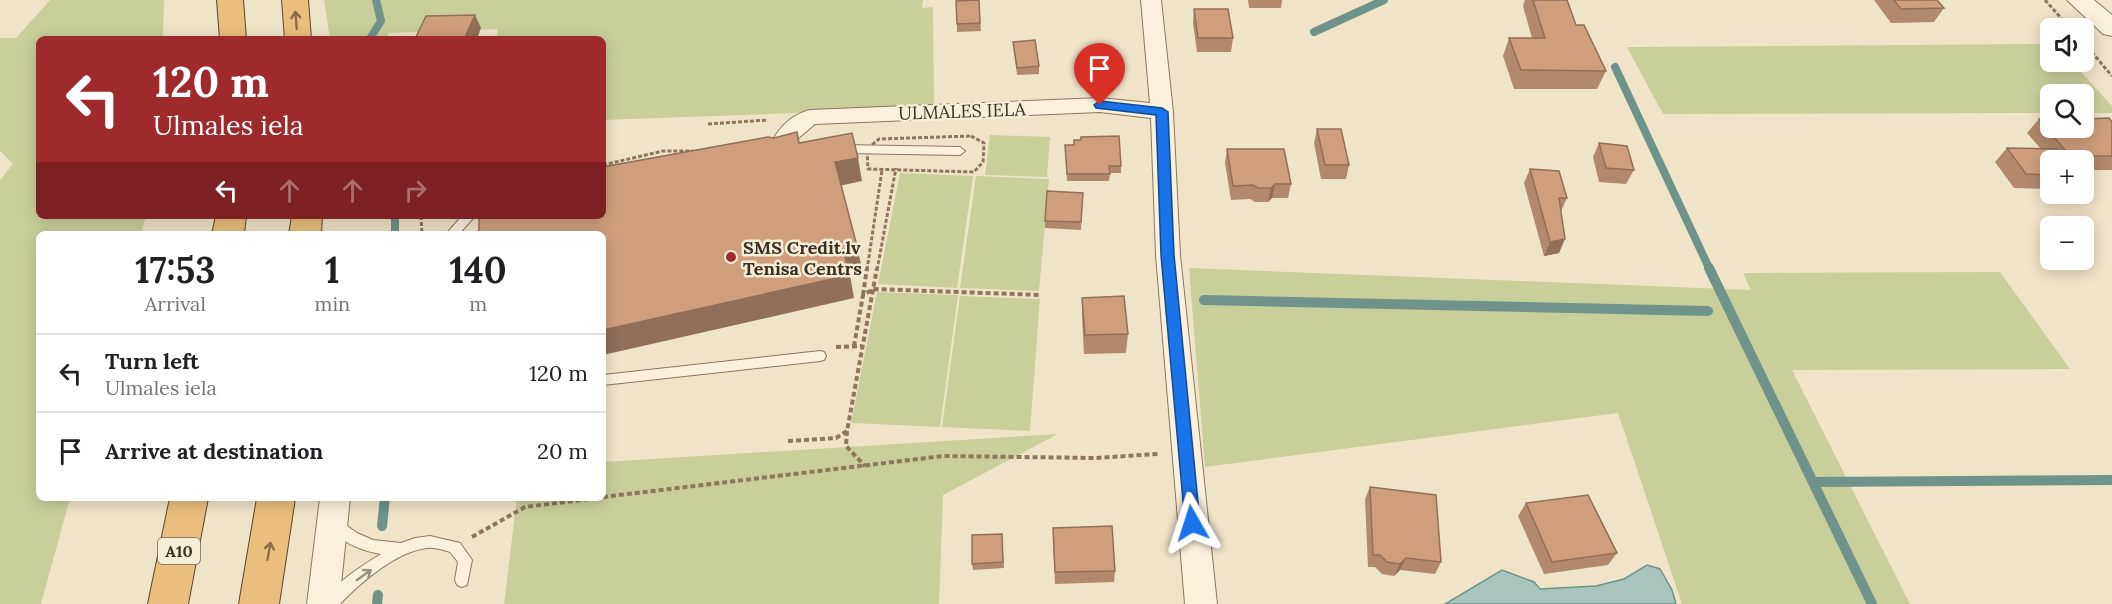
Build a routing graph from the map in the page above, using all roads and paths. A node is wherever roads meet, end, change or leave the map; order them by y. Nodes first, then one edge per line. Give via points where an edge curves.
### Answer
1 (230, 0) edge
2 (295, 0) edge
3 (1151, 0) edge
4 (2079, 0) edge
5 (2112, 28) edge
6 (233, 36) edge
7 (298, 36) edge
8 (2094, 55) edge
9 (2112, 76) edge
10 (1162, 112) junction
11 (810, 117) junction
12 (708, 124) dead end
13 (831, 148) edge
14 (900, 149) junction
15 (960, 151) dead end
16 (696, 152) edge
17 (778, 152) edge
18 (606, 164) edge
19 (882, 170) dead end
20 (467, 219) edge
21 (455, 231) edge
22 (874, 289) junction
23 (863, 295) junction
24 (1041, 295) dead end
25 (854, 346) dead end
26 (820, 356) dead end
27 (606, 380) edge
28 (847, 431) junction
29 (788, 441) dead end
30 (1185, 452) junction
31 (865, 465) junction
32 (606, 497) edge
33 (188, 501) edge
34 (276, 501) edge
35 (573, 501) edge
36 (335, 510) edge
37 (455, 547) junction
38 (402, 550) junction
39 (462, 580) dead end
40 (168, 604) edge
41 (260, 604) edge
42 (323, 604) edge
43 (330, 604) edge
44 (1201, 604) edge

1 - 6 highway
7 -> 2 highway
3 - 10 street
4 - 5 street
8 - 9 path
10 - 11 street, ULMALES IELA via 1100,105
10 - 30 street via 1168,255
11 - 12 path
11 - 17 street via 794,126
13 - 14 lane
14 - 15 lane
14 - 22 path
16 - 18 path via 663,151
19 - 23 path
20 - 21 lane
22 - 23 path
22 - 24 path
22 - 28 path
23 - 25 path
26 - 27 lane
28 - 29 path via 836,438
28 - 31 path via 846,446
30 - 31 path via 1095,458 943,456
30 - 44 street
31 - 32 path
33 - 40 highway, A10
41 -> 34 highway
35 - 37 path via 525,507
36 - 38 lane via 351,539
36 - 42 street
37 - 38 lane via 428,542
37 - 39 lane via 465,560
43 -> 38 lane via 340,592

